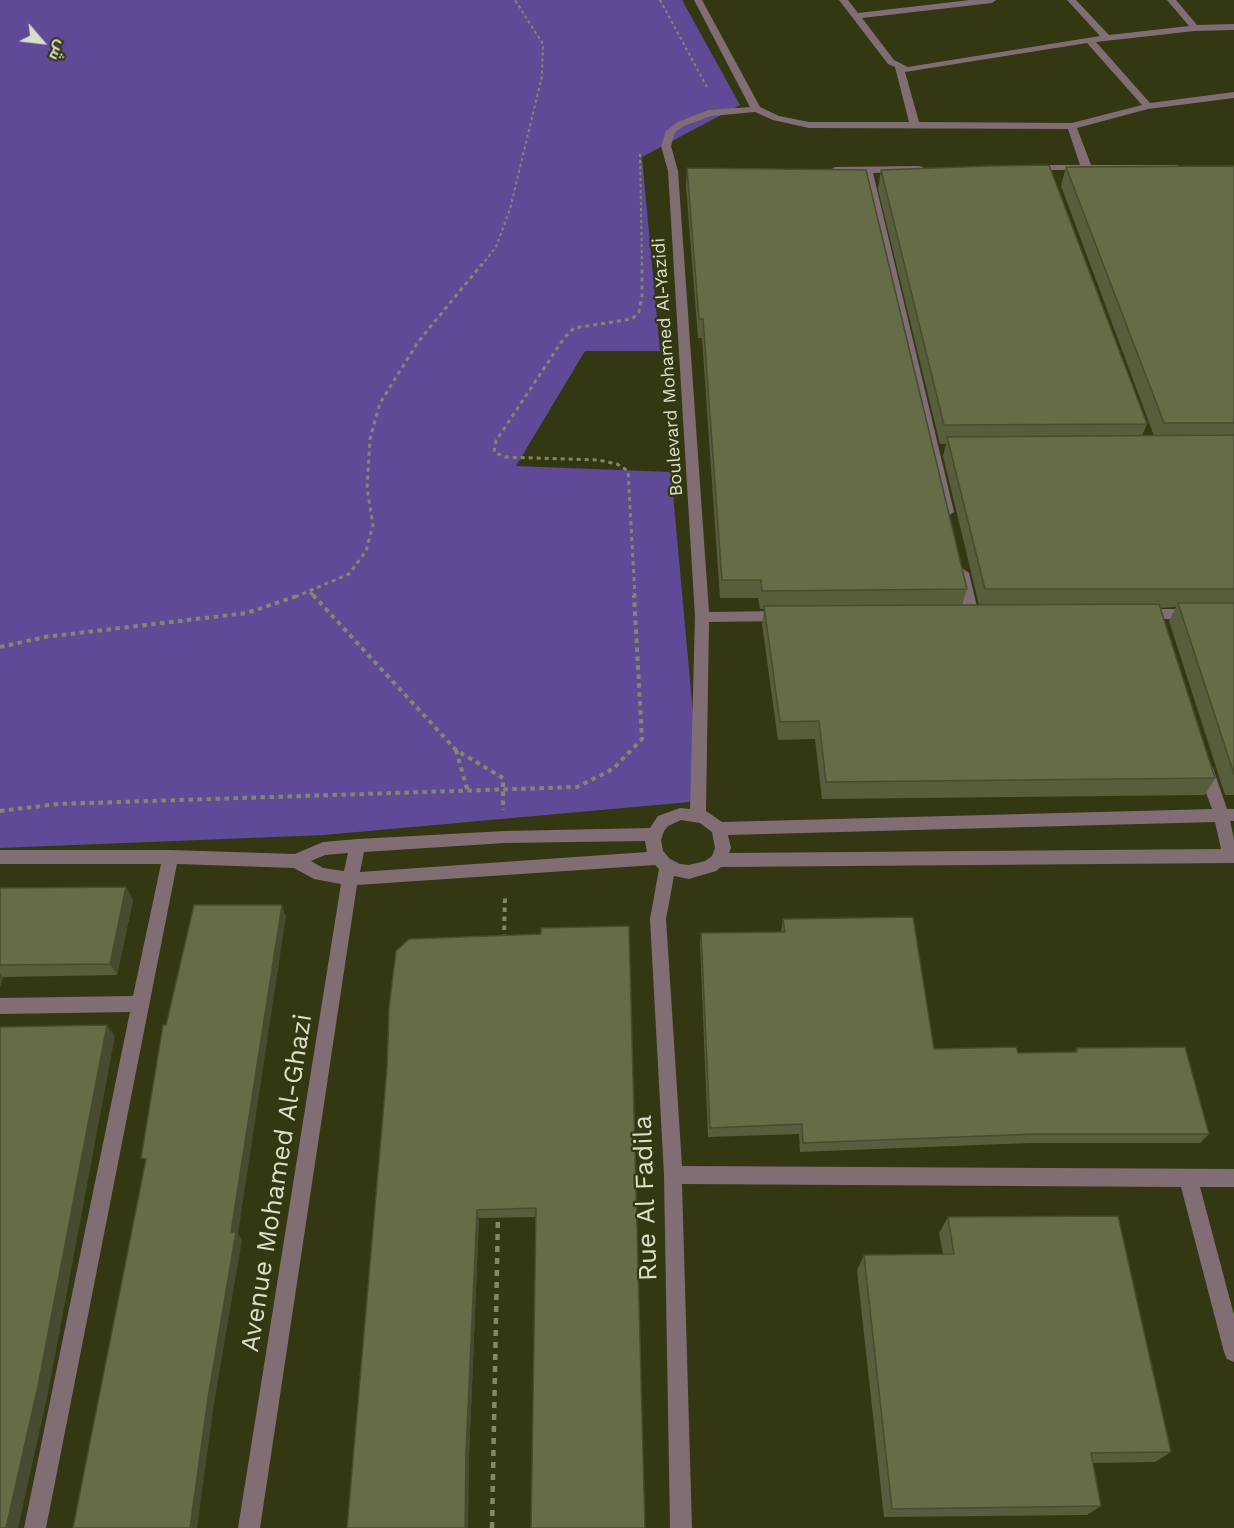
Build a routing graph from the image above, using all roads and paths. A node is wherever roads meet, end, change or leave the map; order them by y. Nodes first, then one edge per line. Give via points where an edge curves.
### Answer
1 (514, 0) edge
2 (660, 0) edge
3 (698, 0) edge
4 (843, 0) edge
5 (992, 0) edge
6 (1071, 0) edge
7 (1171, 0) edge
8 (857, 16) junction
9 (1234, 27) edge
10 (1196, 28) junction
11 (1108, 39) junction
12 (1089, 40) junction
13 (899, 68) junction
14 (707, 94) dead end
15 (1234, 95) edge
16 (1148, 106) junction
17 (756, 109) junction
18 (915, 126) junction
19 (1072, 126) junction
20 (639, 145) dead end
21 (1086, 166) junction
22 (1188, 167) edge
23 (1022, 168) edge
24 (926, 169) edge
25 (821, 170) edge
26 (867, 170) junction
27 (951, 527) edge
28 (959, 560) edge
29 (310, 592) junction
30 (1234, 614) edge
31 (972, 615) edge
32 (1134, 615) edge
33 (796, 616) edge
34 (702, 617) junction
35 (0, 647) edge
36 (456, 750) junction
37 (1200, 752) edge
38 (502, 791) junction
39 (468, 792) junction
40 (0, 811) edge
41 (698, 815) junction
42 (1227, 815) edge
43 (719, 829) junction
44 (654, 834) junction
45 (505, 837) junction
46 (358, 846) junction
47 (0, 857) edge
48 (170, 857) junction
49 (1232, 857) edge
50 (718, 860) junction
51 (296, 861) junction
52 (663, 862) junction
53 (505, 869) junction
54 (350, 879) junction
55 (504, 941) edge
56 (142, 1004) junction
57 (0, 1006) edge
58 (673, 1175) junction
59 (1188, 1178) junction
60 (1234, 1178) edge
61 (498, 1204) edge
62 (1234, 1352) edge
63 (35, 1528) edge
64 (249, 1528) edge
65 (492, 1528) edge
66 (681, 1528) edge

1 - 29 path via 543,44 542,76 507,218 496,247 418,342 380,403 370,439 367,488 373,525 366,551 349,574
2 - 14 path via 708,87
3 - 17 street
4 - 8 street
5 - 8 street
6 - 11 street
7 - 10 street
8 - 13 street
9 - 10 street
10 - 11 street
11 - 12 street
12 - 13 street via 924,69
12 - 16 street
13 - 18 street
15 - 16 street
16 - 19 street
17 - 18 street via 776,118 809,124
17 - 34 street, Boulevard Mohamed Al-Yazidi via 709,113 681,124 671,132 666,146 678,171
18 - 19 street
19 - 21 street
20 - 38 path via 639,312 632,319 574,328 496,441 494,452 505,457 598,460 618,464 628,471 642,739 613,770 577,787
21 - 22 street
21 - 23 street via 1048,173
24 - 26 street
25 - 26 street
26 - 27 street via 939,450
28 - 31 street
29 - 35 path via 246,613 45,637
29 - 36 path
30 - 32 street via 1159,620
33 - 34 street
34 - 41 street, Boulevard Mohamed Al-Yazidi
36 - 38 path via 503,778
36 - 39 path
37 - 42 street
38 - 39 path
38 - 45 path
39 - 40 path via 58,804
41 - 43 street
41 - 44 street via 671,817
42 - 43 street
42 - 49 street
43 - 50 street via 723,848
44 - 45 street
44 - 52 street via 654,846
45 - 46 street
46 - 51 street via 323,849
46 - 54 street, Avenue Mohamed Al-Ghazi
47 - 48 street
48 - 51 street
48 - 56 street
49 - 50 street
50 - 52 street via 689,873
51 - 54 street via 320,874
52 - 53 street
52 - 58 street, Rue Al Fadila via 658,918
53 - 54 street
53 - 55 path
54 - 64 street, Avenue Mohamed Al-Ghazi
56 - 57 street
56 - 63 street
58 - 59 street
58 - 66 street, Rue Al Fadila
59 - 60 street
59 - 62 street
61 - 65 path

